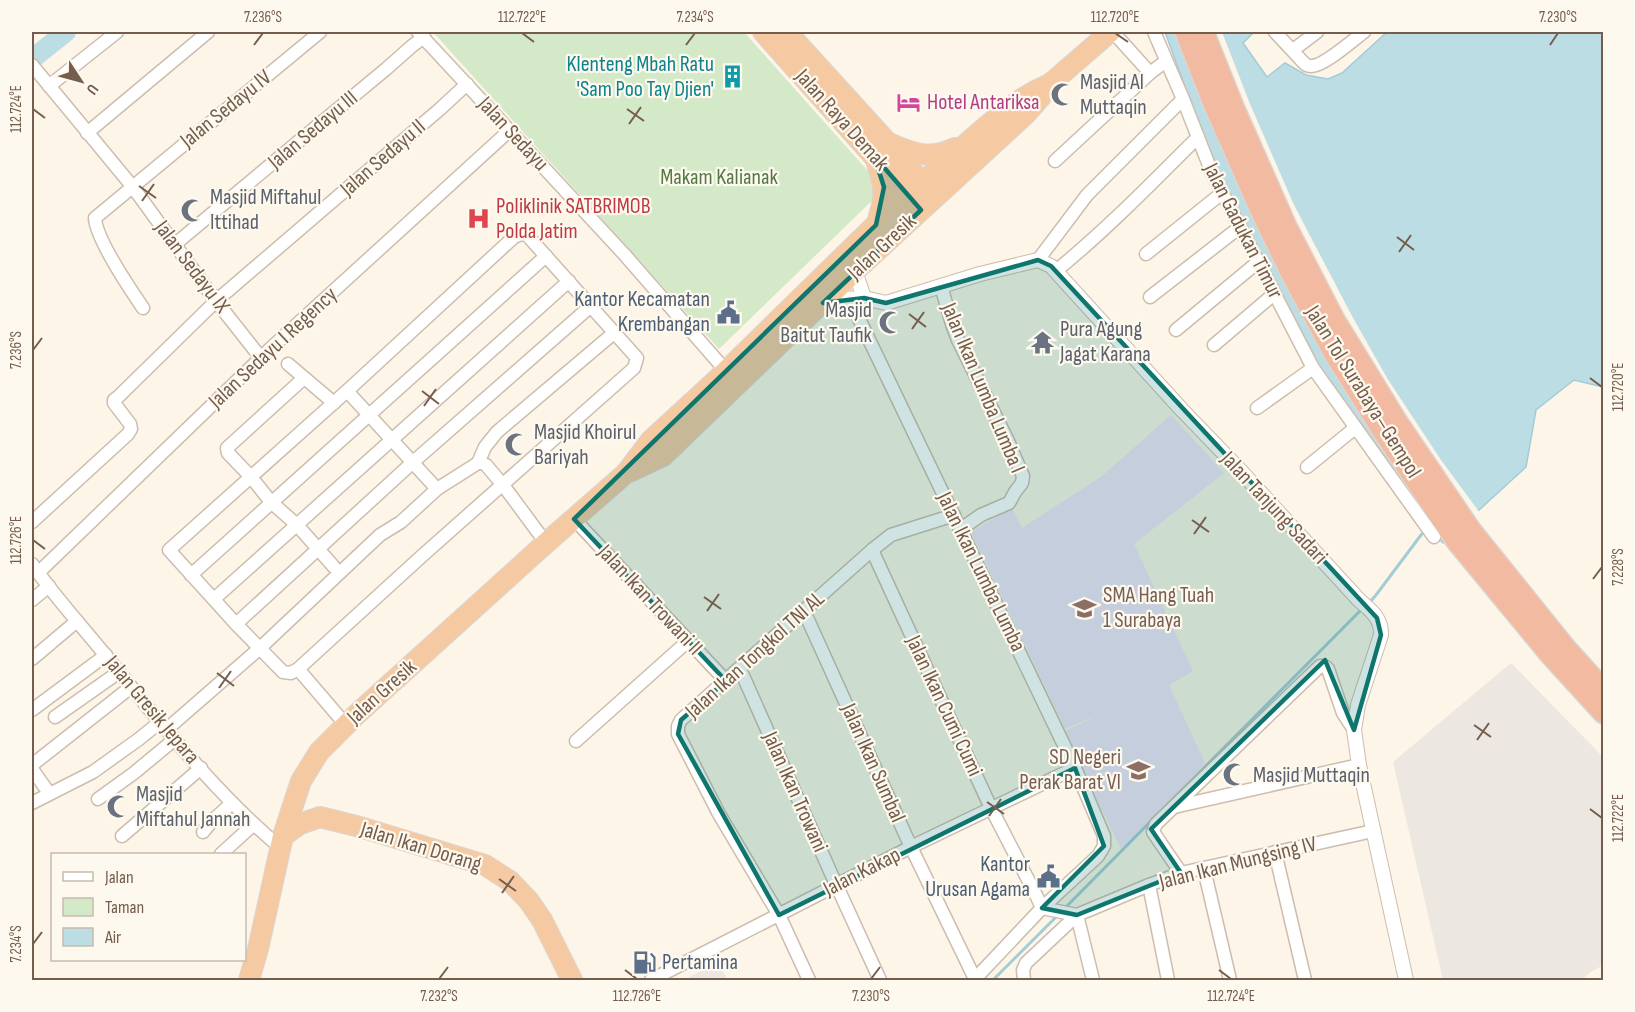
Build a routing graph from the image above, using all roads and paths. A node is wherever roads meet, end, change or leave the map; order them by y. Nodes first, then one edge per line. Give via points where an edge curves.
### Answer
1 (117, 32) edge
2 (207, 32) edge
3 (320, 32) edge
4 (763, 32) edge
5 (787, 32) edge
6 (1112, 32) edge
7 (1154, 32) edge
8 (1186, 32) edge
9 (1203, 32) edge
10 (1275, 32) edge
11 (1317, 32) edge
12 (1364, 32) edge
13 (421, 34) edge
14 (1293, 50) junction
15 (1166, 61) junction
16 (32, 65) edge
17 (1150, 73) junction
18 (467, 84) junction
19 (1050, 84) junction
20 (49, 86) junction
21 (1183, 99) junction
22 (510, 130) junction
23 (87, 133) junction
24 (1198, 137) junction
25 (963, 145) junction
26 (880, 149) junction
27 (1054, 160) dead end
28 (132, 186) junction
29 (915, 189) junction
30 (1222, 193) junction
31 (928, 204) junction
32 (876, 225) junction
33 (1240, 227) junction
34 (174, 244) junction
35 (1146, 254) dead end
36 (546, 256) junction
37 (1038, 260) junction
38 (1258, 262) junction
39 (1057, 270) junction
40 (855, 271) junction
41 (569, 281) junction
42 (941, 286) junction
43 (1274, 294) junction
44 (1150, 297) dead end
45 (864, 298) junction
46 (826, 300) junction
47 (850, 300) junction
48 (216, 302) junction
49 (592, 306) junction
50 (143, 308) dead end
51 (1176, 330) dead end
52 (615, 332) junction
53 (1214, 345) dead end
54 (261, 358) junction
55 (288, 364) dead end
56 (1313, 368) junction
57 (726, 371) junction
58 (304, 378) junction
59 (347, 391) junction
60 (334, 403) junction
61 (1257, 408) dead end
62 (368, 415) junction
63 (1355, 428) junction
64 (392, 440) junction
65 (412, 463) junction
66 (478, 463) junction
67 (1307, 467) dead end
68 (626, 473) junction
69 (251, 477) junction
70 (503, 485) junction
71 (437, 489) junction
72 (272, 502) junction
73 (954, 515) junction
74 (574, 519) junction
75 (32, 522) edge
76 (297, 525) junction
77 (961, 529) junction
78 (1430, 532) dead end
79 (1464, 536) junction
80 (546, 543) junction
81 (318, 550) junction
82 (872, 550) junction
83 (334, 567) dead end
84 (37, 569) edge
85 (191, 575) junction
86 (49, 586) junction
87 (214, 599) junction
88 (32, 600) edge
89 (804, 611) junction
90 (77, 621) junction
91 (236, 624) junction
92 (688, 641) junction
93 (260, 648) junction
94 (105, 655) junction
95 (32, 659) edge
96 (298, 669) junction
97 (740, 669) junction
98 (118, 672) junction
99 (726, 681) junction
100 (131, 687) junction
101 (1604, 691) edge
102 (32, 710) edge
103 (1604, 713) edge
104 (55, 717) dead end
105 (346, 725) junction
106 (167, 730) junction
107 (1354, 730) junction
108 (576, 741) dead end
109 (32, 765) edge
110 (1359, 765) junction
111 (201, 768) junction
112 (1076, 768) junction
113 (32, 769) edge
114 (301, 781) junction
115 (49, 793) junction
116 (98, 799) dead end
117 (32, 803) edge
118 (232, 803) junction
119 (1173, 807) junction
120 (991, 808) junction
121 (320, 817) junction
122 (254, 824) junction
123 (203, 831) dead end
124 (1373, 831) junction
125 (122, 836) dead end
126 (282, 842) junction
127 (911, 847) junction
128 (1275, 852) junction
129 (224, 853) edge
130 (1204, 870) junction
131 (1181, 873) junction
132 (836, 885) junction
133 (1149, 885) junction
134 (1043, 908) junction
135 (779, 915) junction
136 (1076, 915) junction
137 (249, 968) edge
138 (1023, 975) edge
139 (974, 980) edge
140 (572, 981) edge
141 (651, 981) edge
142 (809, 981) edge
143 (880, 981) edge
144 (1093, 981) edge
145 (1168, 981) edge
146 (1230, 981) edge
147 (1305, 981) edge
148 (1406, 981) edge

1 - 20 street
2 - 23 street
3 - 28 street, Jalan Sedayu IV
4 - 26 highway, Jalan Raya Demak
5 - 26 highway, Jalan Raya Demak
6 - 17 street
6 - 19 highway, Jalan Gresik
7 - 15 street, Jalan Gadukan Timur
8 - 79 highway, Jalan Tol Surabaya–Gempol via 1249,184 1320,327 1384,432
9 - 79 highway, Jalan Tol Surabaya–Gempol via 1286,227 1334,320
10 - 14 street
11 - 14 street
12 - 14 street via 1315,66 1308,66
13 - 18 street, Jalan Sedayu
13 - 34 street, Jalan Sedayu III via 386,69
15 - 17 street
15 - 21 street, Jalan Gadukan Timur
16 - 20 street, Jalan Sedayu IX
17 - 27 street
18 - 22 street, Jalan Sedayu
18 - 48 street, Jalan Sedayu II
19 - 25 highway, Jalan Gresik via 1025,96
19 - 31 highway, Jalan Gresik via 1026,114
20 - 23 street, Jalan Sedayu IX
21 - 24 street, Jalan Gadukan Timur
21 - 37 street via 1087,195
22 - 54 street, Jalan Sedayu I Regency
22 - 57 street, Jalan Sedayu
23 - 28 street, Jalan Sedayu IX
24 - 30 street, Jalan Gadukan Timur
24 - 39 street via 1091,243
25 - 26 highway via 929,155
25 - 29 highway, Jalan Gresik
26 - 29 highway, Jalan Raya Demak
26 - 32 highway via 884,191
28 - 34 street, Jalan Sedayu IX
28 - 50 street, Jalan Sedayu IV via 95,220
29 - 31 highway, Jalan Raya Demak
29 - 32 highway, Jalan Gresik
30 - 33 street, Jalan Gadukan Timur
30 - 35 street
31 - 40 highway, Jalan Gresik
32 - 57 highway, Jalan Gresik
33 - 38 street, Jalan Gadukan Timur
33 - 44 street
34 - 48 street, Jalan Sedayu IX
36 - 41 street
36 - 59 street via 527,235 514,237
36 - 62 street
37 - 39 street, Jalan Tanjung Sadari
37 - 42 street
38 - 43 street, Jalan Gadukan Timur
38 - 51 street
39 - 107 street, Jalan Tanjung Sadari via 1377,618 1381,635
40 - 45 street
40 - 46 highway, Jalan Gresik
41 - 49 street
41 - 64 street
42 - 45 street via 886,303
42 - 77 street, Jalan Ikan Lumba Lumba I via 958,340 1023,476 1009,503
43 - 53 street
43 - 56 street, Jalan Gadukan Timur
45 - 47 street
46 - 47 street
46 - 68 highway, Jalan Gresik via 663,456
47 - 73 street, Jalan Ikan Lumba Lumba
48 - 54 street, Jalan Sedayu IX
48 - 75 street, Jalan Sedayu II via 114,400 130,424 128,434
49 - 52 street
49 - 65 street
52 - 66 street via 497,432
52 - 70 street via 637,358 634,368
54 - 84 street, Jalan Sedayu I Regency
55 - 58 street
56 - 61 street
56 - 63 street, Jalan Gadukan Timur
57 - 68 highway, Jalan Gresik via 651,440
58 - 60 street
58 - 69 street via 226,447
59 - 60 street
59 - 62 street
60 - 69 street
62 - 64 street
62 - 72 street
63 - 67 street
63 - 78 street, Jalan Gadukan Timur
64 - 65 street
64 - 76 street
65 - 71 street
65 - 81 street
66 - 70 street via 486,465
66 - 71 street
68 - 74 highway, Jalan Gresik
69 - 72 street
69 - 85 street via 169,550
70 - 80 street
70 - 96 street
71 - 93 street via 381,535
72 - 76 street
72 - 85 street
73 - 77 street, Jalan Ikan Lumba Lumba
73 - 82 street, Jalan Ikan Tongkol TNI AL via 891,535
74 - 80 highway, Jalan Gresik
74 - 92 street, Jalan Ikan Trowani II
76 - 81 street
76 - 87 street
77 - 112 street, Jalan Ikan Lumba Lumba
79 - 101 highway, Jalan Tol Surabaya–Gempol
79 - 103 highway, Jalan Tol Surabaya–Gempol via 1551,655
80 - 105 highway, Jalan Gresik
81 - 83 street
81 - 91 street
82 - 89 street, Jalan Ikan Tongkol TNI AL
82 - 120 street, Jalan Ikan Cumi Cumi
84 - 86 street, Jalan Gresik Jepara
85 - 87 street
86 - 88 street
86 - 90 street, Jalan Gresik Jepara
87 - 91 street
89 - 97 street, Jalan Ikan Tongkol TNI AL
89 - 127 street, Jalan Ikan Sumbal
90 - 94 street, Jalan Gresik Jepara
90 - 95 street
91 - 93 street
92 - 99 street, Jalan Ikan Trowani II
92 - 108 street
93 - 96 street via 284,672
93 - 106 street
94 - 98 street, Jalan Gresik Jepara
94 - 102 street
96 - 105 street
97 - 99 street, Jalan Ikan Tongkol TNI AL
97 - 132 street, Jalan Ikan Trowani
98 - 100 street, Jalan Gresik Jepara
98 - 104 street
99 - 135 street, Jalan Ikan Tongkol TNI AL via 681,720 678,734 719,814
100 - 106 street, Jalan Gresik Jepara
100 - 109 street
105 - 114 highway, Jalan Gresik via 319,752
106 - 111 street, Jalan Gresik Jepara
106 - 115 street via 139,739 93,772
106 - 116 street via 134,773
107 - 110 street, Jalan Tanjung Sadari
107 - 119 street via 1343,712 1328,669 1320,666
110 - 119 street
110 - 124 street, Jalan Tanjung Sadari
111 - 118 street, Jalan Gresik Jepara
111 - 125 street
112 - 120 street, Jalan Kakap
112 - 134 street, Jalan Ikan Lumba Lumba via 1104,836 1104,846
113 - 115 street
114 - 121 highway via 308,802
114 - 126 highway, Jalan Gresik
115 - 117 street
118 - 122 street, Jalan Gresik Jepara
118 - 123 street
119 - 131 street via 1153,832
120 - 127 street, Jalan Kakap
120 - 134 street, Jalan Ikan Cumi Cumi
121 - 126 highway via 300,824
121 - 140 highway, Jalan Ikan Dorang via 485,865 510,881 542,920
122 - 126 street, Jalan Gresik Jepara
122 - 129 street
124 - 128 street, Jalan Ikan Mungsing IV
124 - 148 street, Jalan Tanjung Sadari
126 - 137 highway, Jalan Gresik via 258,949
127 - 132 street, Jalan Kakap
127 - 139 street, Jalan Ikan Sumbal
128 - 130 street, Jalan Ikan Mungsing IV
128 - 147 street
130 - 131 street, Jalan Ikan Mungsing IV
130 - 146 street
131 - 133 street, Jalan Ikan Mungsing IV
132 - 135 street, Jalan Kakap
132 - 143 street, Jalan Ikan Trowani
133 - 136 street, Jalan Ikan Mungsing IV
133 - 145 street
134 - 136 street
134 - 139 street
135 - 141 street, Jalan Kakap
135 - 142 street, Jalan Ikan Tongkol TNI AL
136 - 138 street, Jalan Ikan Mungsing IV via 1026,963
136 - 144 street

